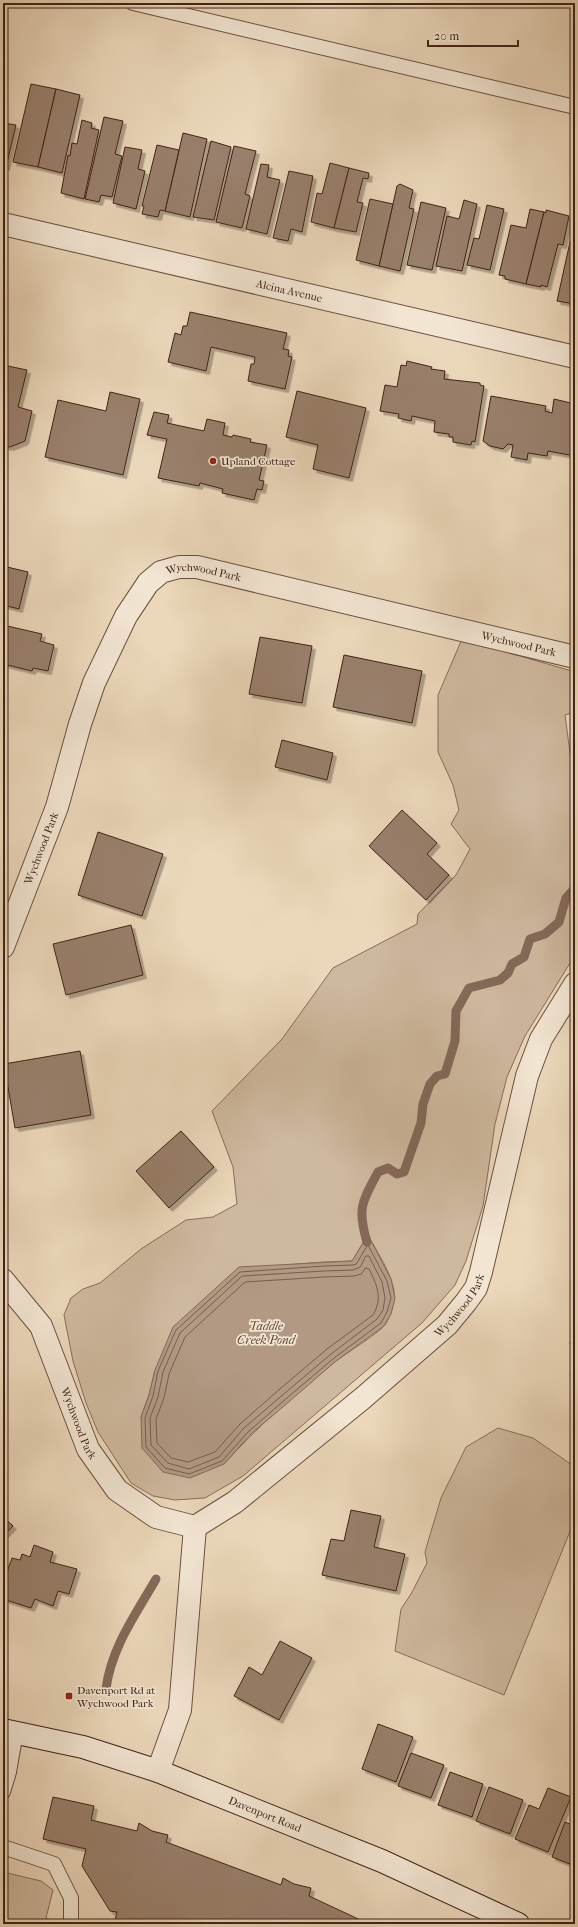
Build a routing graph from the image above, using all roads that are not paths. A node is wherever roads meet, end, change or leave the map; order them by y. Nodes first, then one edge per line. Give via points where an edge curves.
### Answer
1 (133, 3) edge
2 (575, 107) edge
3 (3, 224) edge
4 (575, 357) edge
5 (575, 657) edge
6 (3, 947) edge
7 (575, 984) edge
8 (3, 1280) edge
9 (195, 1527) junction
10 (9, 1731) edge
11 (158, 1771) junction
12 (3, 1792) edge
13 (3, 1847) edge
14 (71, 1924) edge
15 (518, 1924) edge

1 - 2 lane
3 - 4 street, Alcina Avenue
5 - 6 street, Wychwood Park via 197,567 179,567 161,572 148,583 126,616 94,683 57,807
7 - 9 street, Wychwood Park via 541,1039 527,1076 476,1288 447,1324 363,1398 235,1502
8 - 9 street, Wychwood Park via 41,1326 88,1450 117,1490 156,1517
9 - 11 street via 180,1710
10 - 11 street, Davenport Road via 83,1747
10 - 12 lane via 9,1772
11 - 15 street, Davenport Road via 382,1861
13 - 14 lane via 54,1864 71,1898

